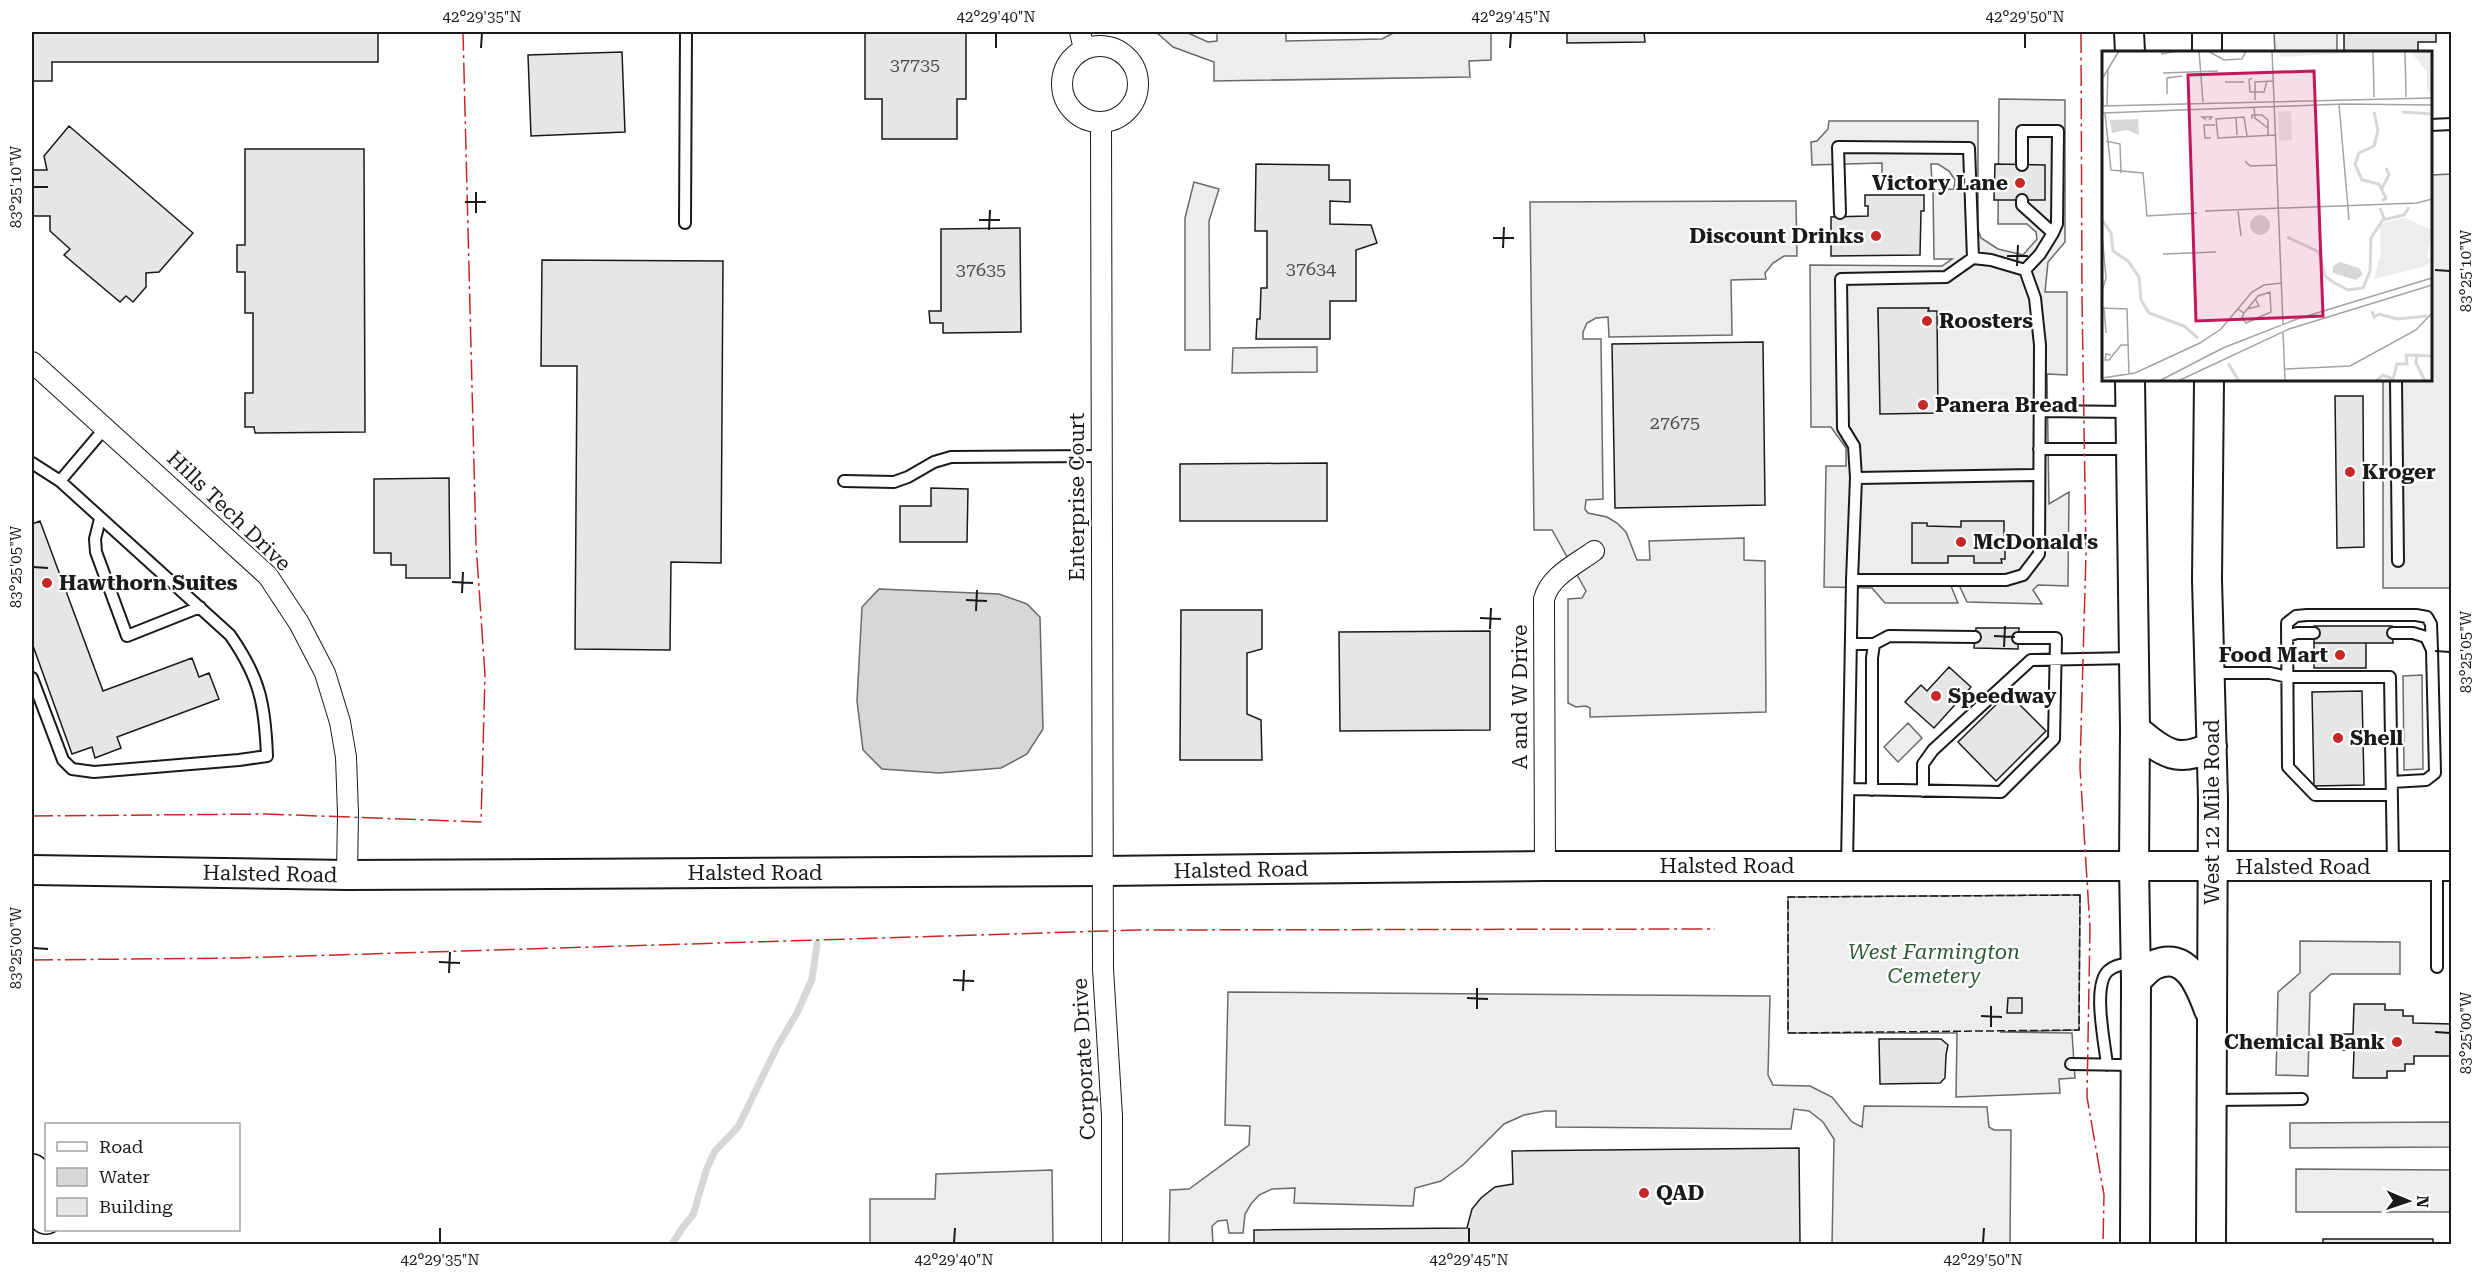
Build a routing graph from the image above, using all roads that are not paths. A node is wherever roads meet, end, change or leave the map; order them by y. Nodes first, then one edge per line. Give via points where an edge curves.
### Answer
1 (686, 32) edge
2 (2129, 32) edge
3 (2207, 32) edge
4 (1082, 40) edge
5 (2130, 51) edge
6 (2207, 51) edge
7 (1101, 122) junction
8 (2451, 124) edge
9 (2432, 125) edge
10 (2022, 165) dead end
11 (2022, 200) dead end
12 (1840, 213) dead end
13 (685, 224) dead end
14 (2053, 233) junction
15 (1973, 258) junction
16 (2025, 270) junction
17 (32, 362) edge
18 (2130, 381) edge
19 (2209, 381) edge
20 (2396, 381) edge
21 (2040, 411) junction
22 (2131, 412) junction
23 (105, 428) junction
24 (2039, 449) junction
25 (2132, 449) junction
26 (1101, 456) junction
27 (32, 463) edge
28 (2038, 475) junction
29 (1856, 478) junction
30 (60, 481) junction
31 (844, 481) dead end
32 (100, 519) junction
33 (1594, 551) dead end
34 (2398, 561) dead end
35 (1852, 580) junction
36 (200, 607) junction
37 (2314, 633) dead end
38 (2392, 633) dead end
39 (2287, 636) junction
40 (1975, 637) dead end
41 (2018, 638) dead end
42 (1851, 644) junction
43 (1874, 644) junction
44 (2432, 650) junction
45 (2134, 658) junction
46 (2055, 659) junction
47 (2210, 673) junction
48 (2288, 677) junction
49 (32, 678) edge
50 (2135, 729) junction
51 (2212, 746) junction
52 (2392, 782) junction
53 (1850, 789) junction
54 (1872, 790) junction
55 (1923, 791) junction
56 (2392, 795) junction
57 (1545, 866) junction
58 (1847, 866) junction
59 (2134, 866) junction
60 (2444, 866) edge
61 (2212, 867) junction
62 (2393, 867) junction
63 (32, 870) edge
64 (1102, 871) junction
65 (347, 875) junction
66 (2437, 967) dead end
67 (2136, 972) junction
68 (2212, 1020) junction
69 (2071, 1064) dead end
70 (2108, 1065) junction
71 (2136, 1065) junction
72 (2302, 1099) dead end
73 (2212, 1100) junction
74 (32, 1171) edge
75 (45, 1214) edge
76 (1112, 1245) edge
77 (2136, 1245) edge
78 (2211, 1245) edge

1 - 13 lane
2 - 5 street
3 - 6 street
4 - 7 street via 1064,70 1065,100 1086,120
4 - 7 street via 1113,48 1135,68 1138,83 1128,110 1116,119
7 - 26 street, Enterprise Court
8 - 9 lane
10 - 14 lane via 2022,131 2058,131 2057,224
11 - 14 lane via 2022,205
12 - 15 lane via 1838,147 1969,148
14 - 16 lane
15 - 16 lane
15 - 29 lane via 1946,277 1841,279 1843,428 1854,446
16 - 21 lane via 2035,298 2039,335
17 - 23 street, Hills Tech Drive
18 - 22 street
19 - 47 street, West 12 Mile Road
20 - 34 lane
21 - 22 lane
21 - 24 lane
22 - 25 street
23 - 30 lane
23 - 65 street, Hills Tech Drive via 268,576 313,648 335,700 346,757
24 - 25 lane
24 - 28 lane
25 - 45 street
26 - 31 lane via 951,457 894,482
26 - 64 street, Enterprise Court
27 - 30 lane
28 - 29 lane
28 - 35 lane via 2039,555 2023,574 2006,580
29 - 35 lane
30 - 32 lane
32 - 36 lane
32 - 36 lane via 96,552 127,636
33 - 57 street, A and W Drive via 1552,581 1544,599
35 - 42 lane
36 - 49 lane via 230,635 247,659 261,693 267,756 94,772 72,769 63,760
37 - 39 lane
38 - 44 lane via 2426,637
39 - 44 lane via 2287,623 2296,616 2416,615 2427,617 2431,624
39 - 48 lane
40 - 43 lane via 1889,636
41 - 46 lane via 2056,638
42 - 43 lane
42 - 53 lane
43 - 54 lane
44 - 52 lane via 2435,773 2426,780
45 - 46 lane
45 - 50 street
46 - 55 lane via 2031,660 1933,750 1923,764
46 - 55 lane via 2054,739 2001,792
47 - 48 lane via 2270,673
47 - 51 street, West 12 Mile Road
48 - 52 lane via 2390,677
48 - 56 lane via 2288,767 2315,795
50 - 51 street via 2178,756 2197,754
50 - 59 street
51 - 61 street, West 12 Mile Road
52 - 56 lane
53 - 54 lane
53 - 58 lane
54 - 55 lane
56 - 62 lane
57 - 58 street, Halsted Road
57 - 64 street, Halsted Road
58 - 59 street, Halsted Road
59 - 61 street, Halsted Road
59 - 67 street
60 - 62 street, Halsted Road
60 - 66 lane
61 - 62 street, Halsted Road
61 - 68 street, West 12 Mile Road
63 - 65 street, Halsted Road
64 - 65 street, Halsted Road
64 - 76 street, Corporate Drive via 1112,1116
67 - 68 street via 2173,962 2188,969 2199,983
67 - 70 lane via 2115,966 2106,972 2100,1005
67 - 71 street
68 - 73 street, West 12 Mile Road
69 - 70 lane
70 - 71 lane
71 - 77 street
72 - 73 lane
73 - 78 street, West 12 Mile Road
74 - 75 highway

